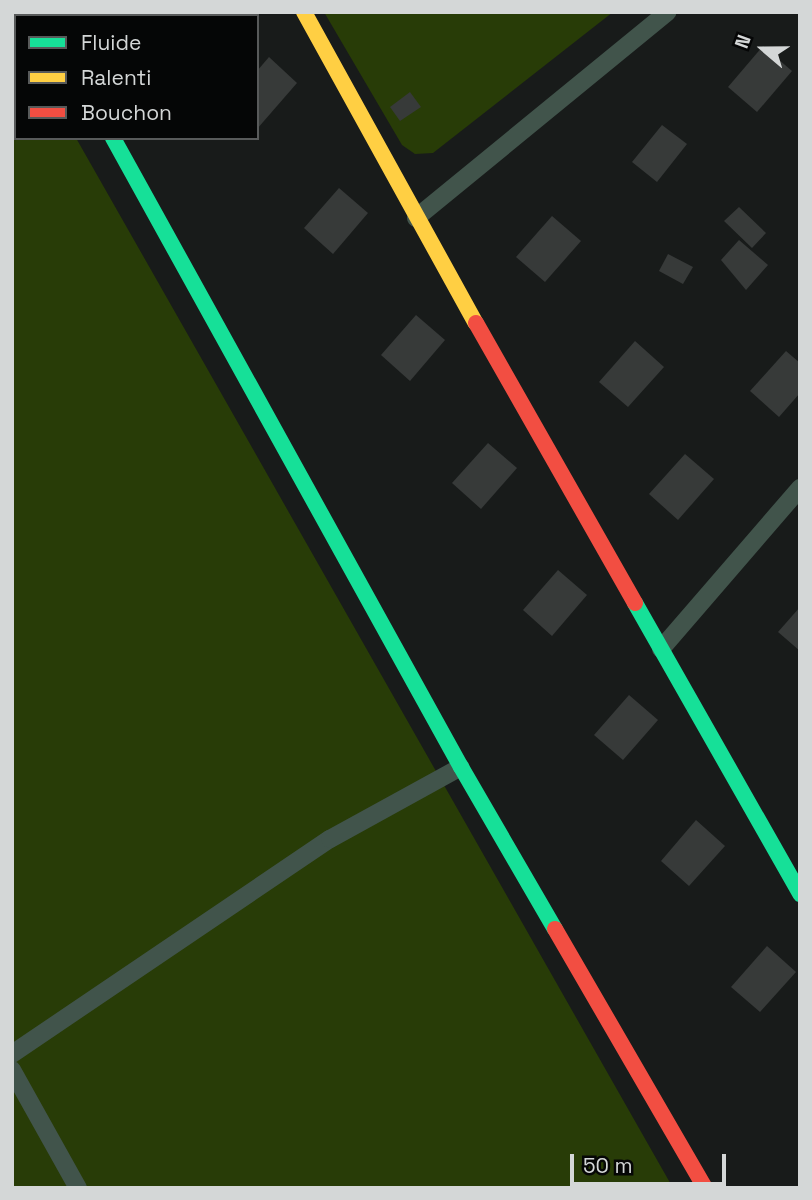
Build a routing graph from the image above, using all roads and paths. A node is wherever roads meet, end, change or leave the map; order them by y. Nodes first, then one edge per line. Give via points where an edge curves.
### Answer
1 (303, 12) edge
2 (668, 12) edge
3 (114, 140) edge
4 (416, 218) junction
5 (800, 488) edge
6 (661, 649) junction
7 (461, 767) junction
8 (800, 894) edge
9 (12, 1054) edge
10 (12, 1070) edge
11 (78, 1188) edge
12 (705, 1188) edge

1 - 4 street
2 - 4 street
3 - 7 street
4 - 6 street
5 - 6 street
6 - 8 street
7 - 9 street via 330,839
7 - 12 street
10 - 11 street

